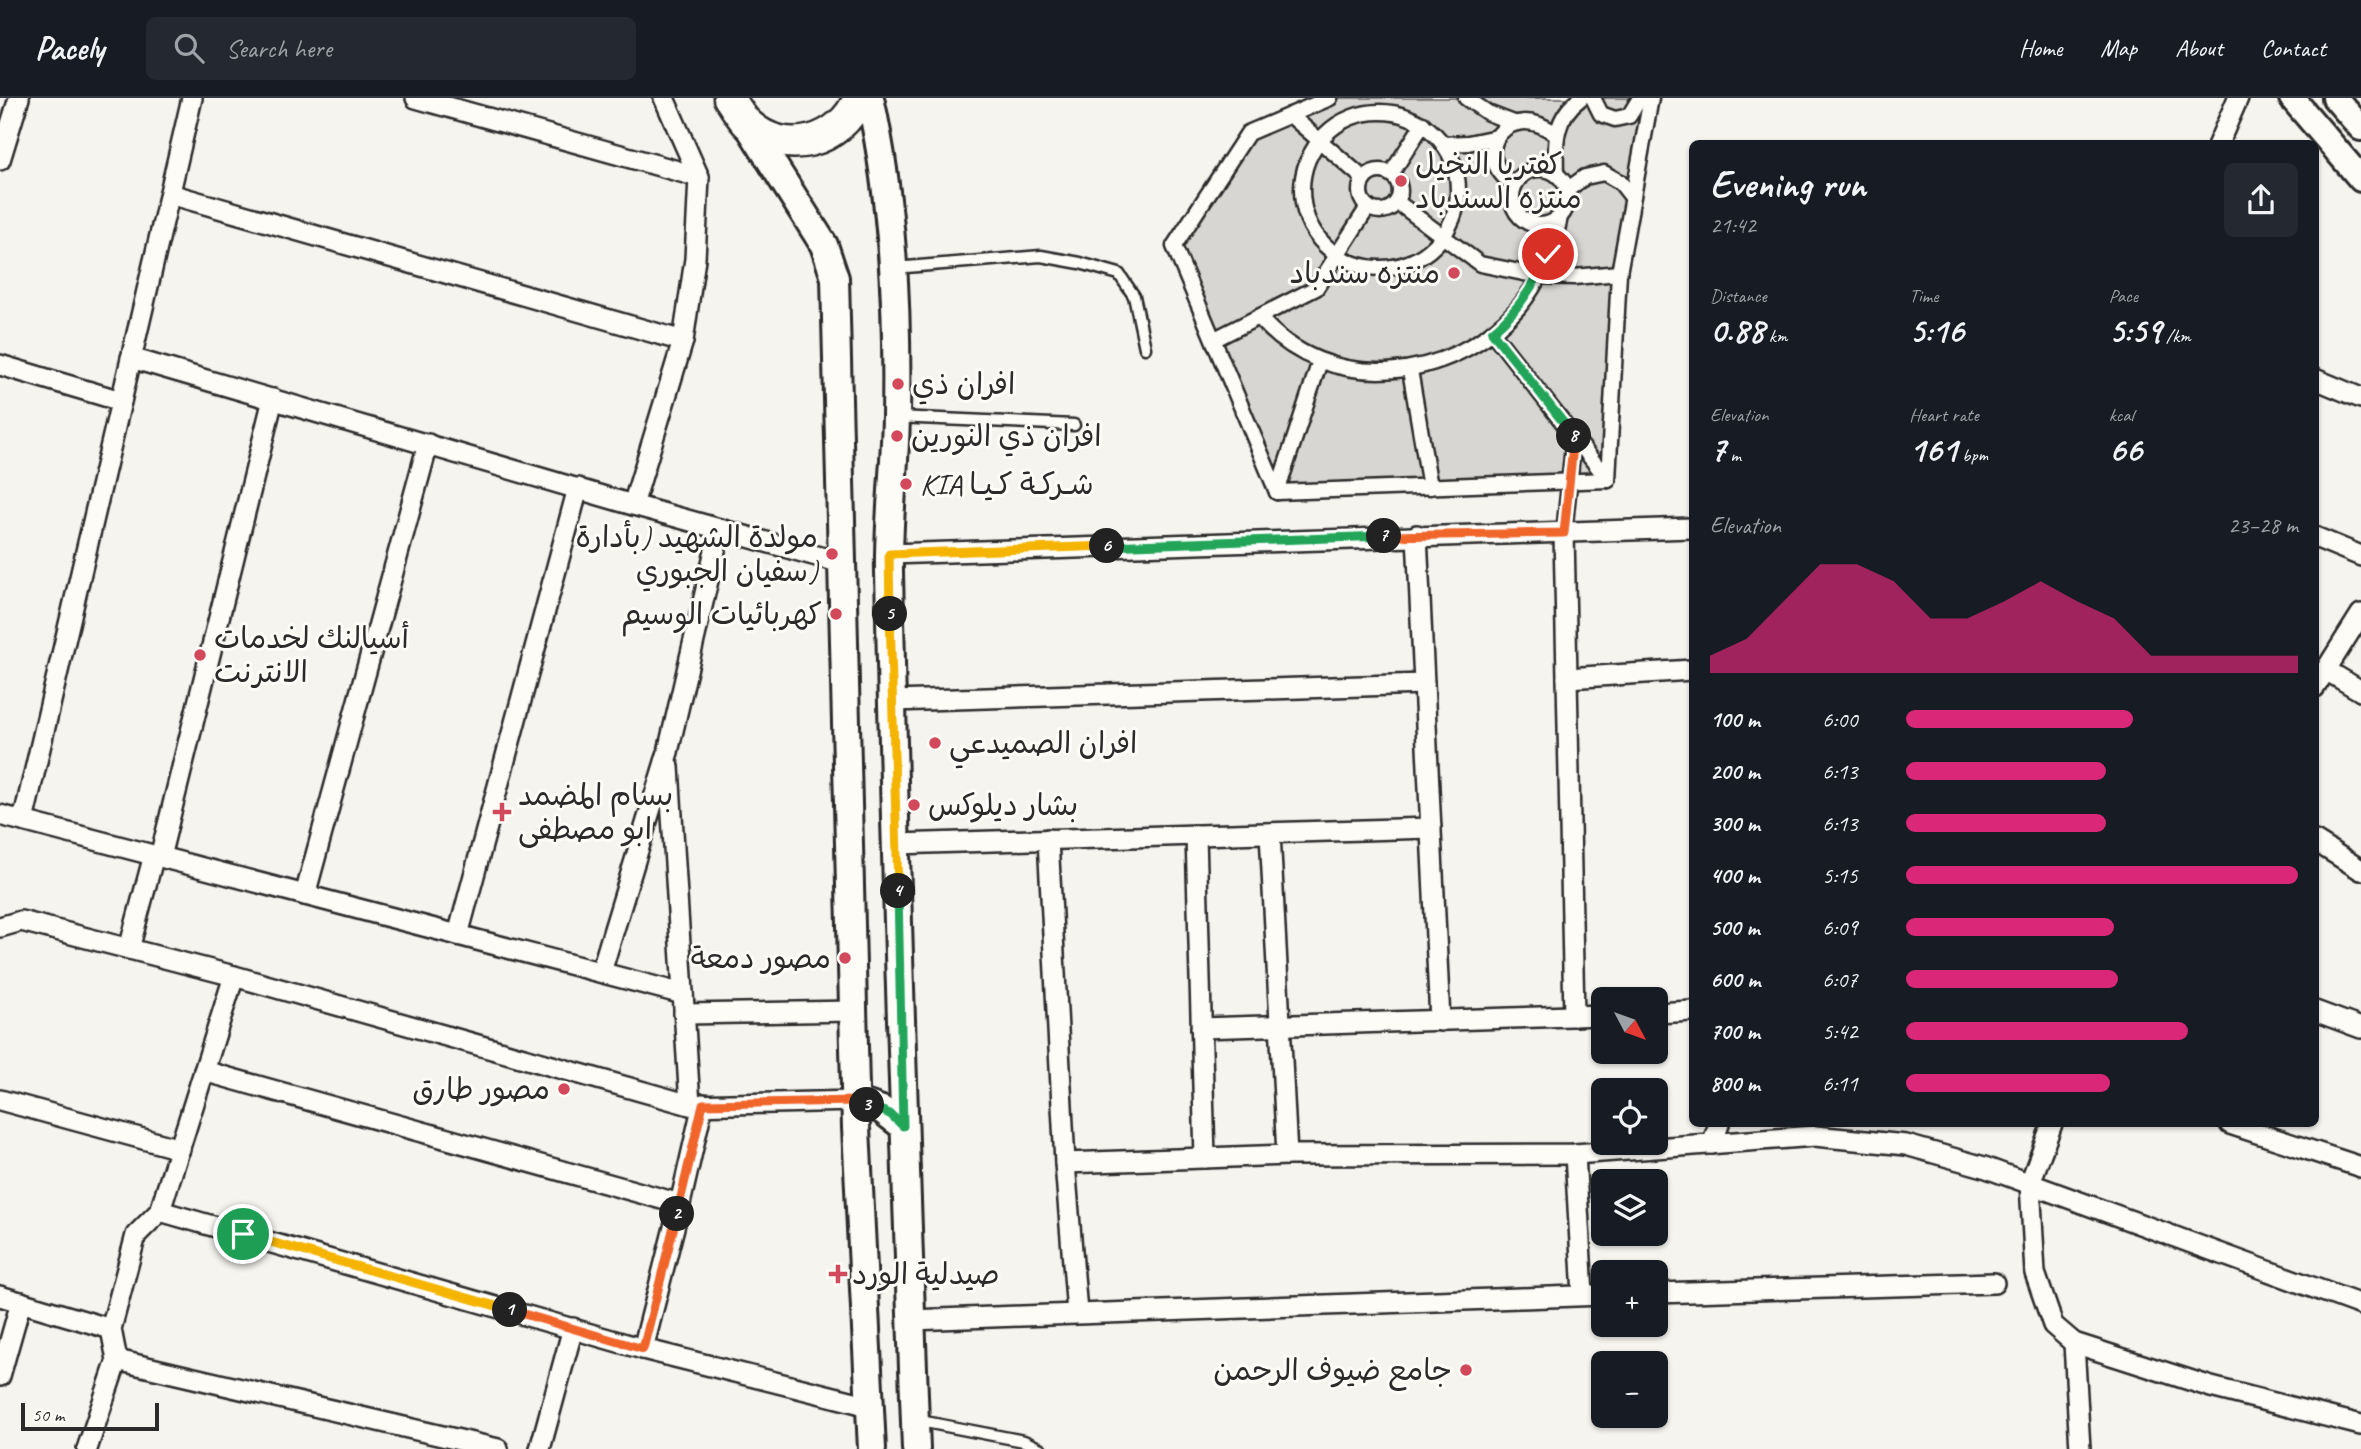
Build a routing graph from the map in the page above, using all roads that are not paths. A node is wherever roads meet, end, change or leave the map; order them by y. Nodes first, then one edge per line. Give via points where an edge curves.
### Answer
1 (19, 98) edge
2 (192, 98) edge
3 (416, 98) edge
4 (664, 98) edge
5 (729, 98) edge
6 (859, 98) edge
7 (870, 98) edge
8 (1330, 98) edge
9 (1466, 98) edge
10 (1593, 98) edge
11 (1640, 98) edge
12 (1651, 98) edge
13 (2238, 98) edge
14 (2292, 98) edge
15 (2335, 98) edge
16 (1574, 101) edge
17 (1290, 115) junction
18 (1514, 123) junction
19 (1423, 124) junction
20 (748, 125) junction
21 (2361, 128) edge
22 (1555, 134) junction
23 (1497, 137) junction
24 (2220, 140) edge
25 (1319, 141) junction
26 (1443, 144) junction
27 (0, 160) edge
28 (1556, 173) junction
29 (1391, 174) junction
30 (699, 177) junction
31 (1364, 179) junction
32 (2361, 179) edge
33 (1514, 185) junction
34 (1567, 190) junction
35 (170, 194) junction
36 (1631, 197) junction
37 (1397, 202) junction
38 (1368, 207) junction
39 (1560, 217) junction
40 (1443, 236) junction
41 (1336, 255) junction
42 (894, 268) junction
43 (1619, 273) junction
44 (1539, 276) junction
45 (1259, 317) junction
46 (1492, 332) junction
47 (1215, 339) junction
48 (683, 341) junction
49 (1145, 348) dead end
50 (131, 358) junction
51 (1320, 361) junction
52 (0, 365) edge
53 (1410, 370) junction
54 (2319, 381) edge
55 (2361, 398) edge
56 (273, 399) junction
57 (121, 401) junction
58 (896, 417) junction
59 (1074, 425) dead end
60 (1574, 436) junction
61 (428, 444) junction
62 (1608, 480) junction
63 (1570, 482) junction
64 (1430, 487) junction
65 (578, 488) junction
66 (1276, 492) junction
67 (633, 505) junction
68 (1689, 528) edge
69 (720, 529) junction
70 (1564, 533) junction
71 (1418, 535) junction
72 (2319, 539) edge
73 (889, 554) junction
74 (2361, 556) edge
75 (842, 563) junction
76 (2361, 614) edge
77 (1689, 670) edge
78 (1567, 678) junction
79 (2319, 679) edge
80 (2319, 681) edge
81 (1424, 684) junction
82 (2361, 691) edge
83 (893, 701) junction
84 (668, 752) junction
85 (0, 815) edge
86 (23, 821) junction
87 (1431, 828) junction
88 (1270, 833) junction
89 (1196, 835) junction
90 (1048, 839) junction
91 (896, 844) junction
92 (2319, 844) edge
93 (157, 856) junction
94 (2361, 870) edge
95 (305, 895) junction
96 (0, 927) edge
97 (458, 935) junction
98 (130, 949) junction
99 (601, 972) junction
100 (234, 976) junction
101 (683, 994) junction
102 (853, 1011) junction
103 (1689, 1011) edge
104 (1668, 1012) edge
105 (2319, 1012) edge
106 (684, 1014) junction
107 (1591, 1015) edge
108 (1574, 1016) junction
109 (1440, 1020) junction
110 (1281, 1026) junction
111 (1201, 1028) junction
112 (2361, 1028) edge
113 (204, 1071) junction
114 (0, 1100) edge
115 (856, 1101) junction
116 (697, 1104) junction
117 (903, 1126) junction
118 (1717, 1127) edge
119 (2051, 1127) edge
120 (2240, 1127) edge
121 (1712, 1144) junction
122 (180, 1149) junction
123 (1575, 1154) junction
124 (1287, 1155) junction
125 (1205, 1158) junction
126 (1065, 1163) junction
127 (2361, 1167) edge
128 (2029, 1183) junction
129 (680, 1204) junction
130 (160, 1211) junction
131 (1591, 1279) edge
132 (1994, 1283) dead end
133 (1668, 1293) edge
134 (1591, 1295) edge
135 (0, 1296) edge
136 (21, 1302) junction
137 (2361, 1305) edge
138 (1077, 1313) junction
139 (911, 1320) junction
140 (573, 1328) junction
141 (111, 1329) junction
142 (2074, 1343) junction
143 (643, 1349) junction
144 (117, 1360) junction
145 (0, 1376) edge
146 (870, 1406) junction
147 (915, 1420) junction
148 (2361, 1425) edge
149 (87, 1449) edge
150 (498, 1449) edge
151 (540, 1449) edge
152 (872, 1449) edge
153 (916, 1449) edge
154 (1041, 1449) edge
155 (2080, 1449) edge

1 - 27 street
2 - 35 street
3 - 30 street
4 - 30 street
5 - 20 main road
6 - 20 main road via 845,120 817,139 783,143
7 - 42 main road via 883,156
8 - 17 street
9 - 18 street
10 - 11 street via 1601,114 1615,119 1629,116
12 - 36 street
13 - 24 street
14 - 32 street
15 - 21 street
16 - 22 street
17 - 25 street
17 - 47 street via 1248,133 1174,246
18 - 22 street via 1538,123
18 - 23 street
19 - 25 street via 1397,113 1368,113 1341,122
19 - 26 street
19 - 29 street
20 - 75 main road via 824,246 835,278
22 - 28 street
23 - 26 street
23 - 33 street via 1494,166
25 - 31 street
25 - 41 street via 1302,180 1304,209 1316,235
26 - 40 street via 1455,169 1458,197
28 - 33 street via 1529,171
28 - 34 street
29 - 31 street via 1377,172
29 - 37 street via 1400,187
30 - 48 street via 695,260
31 - 38 street via 1361,194
33 - 39 street via 1513,206 1527,222 1541,225
34 - 36 street via 1586,177 1604,173 1620,182
34 - 39 street via 1567,205
35 - 48 street
35 - 50 street
36 - 43 street
37 - 38 street via 1383,211
37 - 40 street
38 - 41 street
39 - 44 street
40 - 41 street via 1421,256 1393,267 1363,266
40 - 44 street via 1480,264
41 - 45 street via 1316,288
42 - 49 lane via 1041,256 1119,274 1134,296
42 - 58 main road
43 - 44 street
43 - 62 street
44 - 46 street via 1519,306
45 - 47 street
45 - 51 street via 1276,335
46 - 53 street via 1438,363
46 - 60 street
47 - 66 street
48 - 67 street
50 - 56 street
50 - 57 street
51 - 53 street via 1363,371
51 - 66 street
52 - 57 street
53 - 64 street
54 - 55 street
56 - 61 street
56 - 93 street
57 - 86 street
58 - 59 lane
58 - 73 main road
60 - 62 street
60 - 63 street
61 - 65 street
61 - 95 street
62 - 63 street
63 - 64 street
63 - 70 street
64 - 66 street
65 - 67 street
65 - 97 street
67 - 69 street
68 - 70 street
69 - 75 street
69 - 84 street
70 - 71 street
70 - 78 street
71 - 73 street
71 - 81 street
72 - 74 street
73 - 83 main road
75 - 102 main road
76 - 79 street
77 - 78 street
78 - 108 street
80 - 82 street
81 - 83 street
81 - 87 street
83 - 91 main road
84 - 99 street
84 - 101 street
85 - 86 street
86 - 93 street
87 - 88 street
87 - 109 street
88 - 89 street
88 - 110 street
89 - 90 street
89 - 111 street
90 - 91 street
90 - 126 street
91 - 117 main road
92 - 94 street
93 - 95 street
93 - 98 street
95 - 97 street
96 - 98 street via 21,921
97 - 99 street
98 - 100 street
99 - 101 street
100 - 113 street
100 - 116 street
101 - 106 street
102 - 106 street
102 - 115 main road
103 - 104 street
105 - 112 street
106 - 116 street
107 - 108 street
108 - 109 street
109 - 110 street
110 - 111 street
110 - 124 street
111 - 125 street
113 - 122 street
113 - 129 street
114 - 122 street
115 - 116 street
115 - 117 main road via 882,1110
115 - 146 main road
116 - 129 street
117 - 139 main road
118 - 121 street
119 - 128 street
120 - 127 street
121 - 123 street
121 - 128 street via 1815,1136 1906,1145
122 - 130 street
123 - 124 street
123 - 131 street
124 - 125 street
125 - 126 street
126 - 138 street
128 - 137 street
128 - 142 street via 2035,1273 2053,1325
129 - 143 street
130 - 140 street
130 - 141 street via 136,1235
132 - 133 street
134 - 138 street
135 - 136 street
136 - 141 street
136 - 145 street
138 - 139 street
139 - 147 main road
140 - 143 street
140 - 151 street
141 - 144 street
142 - 148 street via 2211,1387
142 - 155 street
143 - 146 street
144 - 149 street
144 - 150 street
146 - 152 main road
147 - 153 main road
147 - 154 lane via 1024,1441

